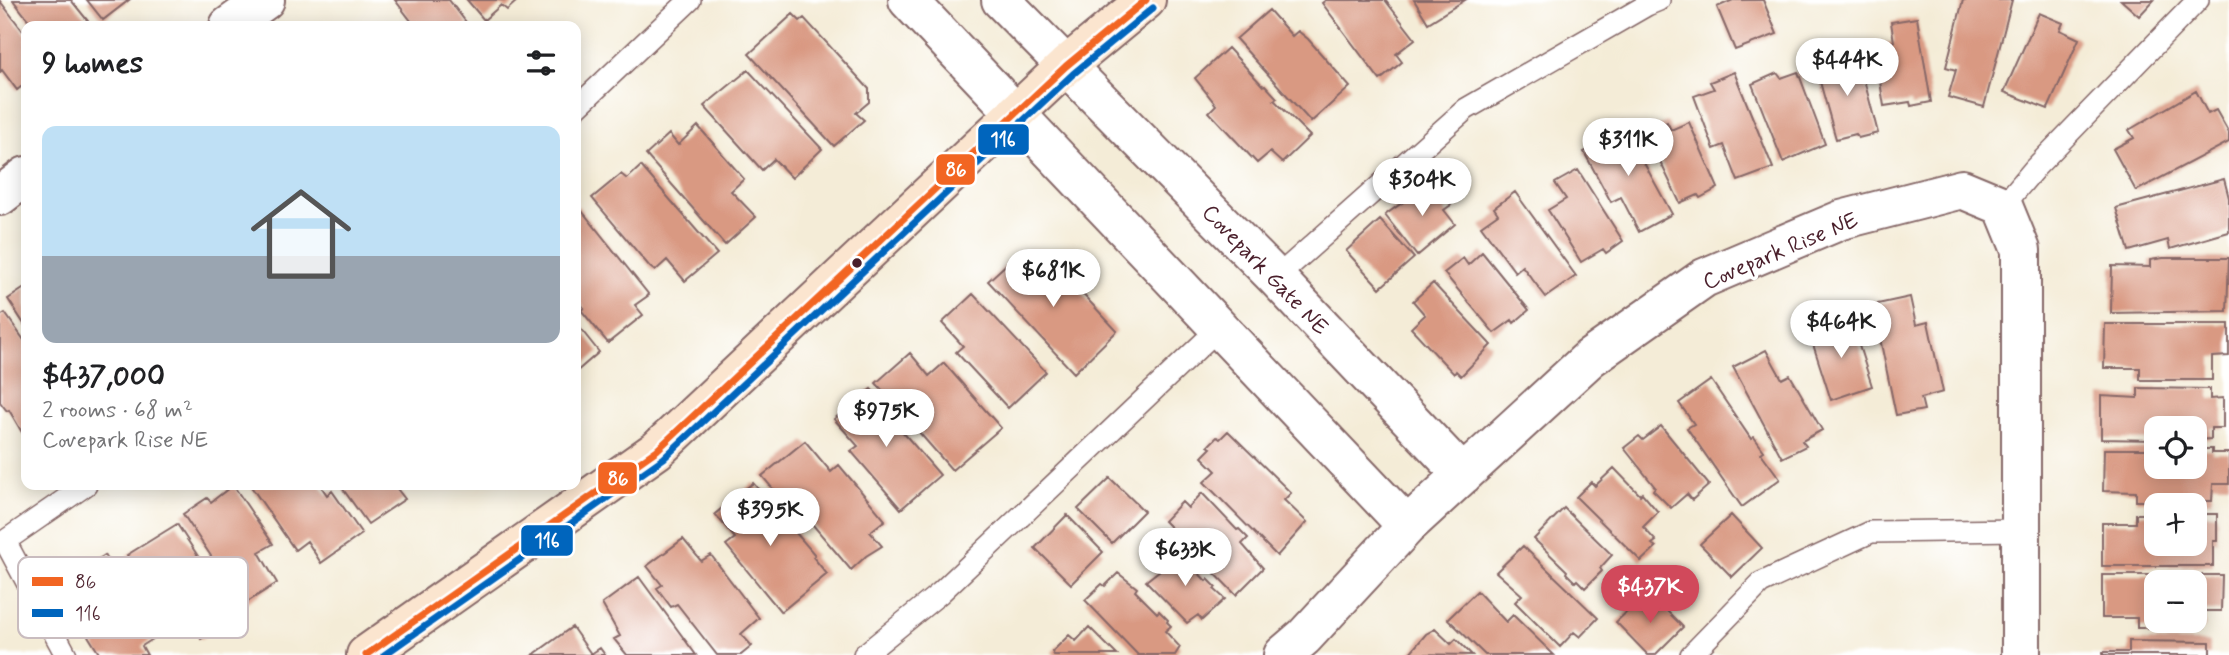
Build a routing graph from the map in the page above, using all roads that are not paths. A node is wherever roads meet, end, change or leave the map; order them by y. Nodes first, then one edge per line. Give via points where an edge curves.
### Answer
1 (265, 0) edge
2 (690, 0) edge
3 (908, 0) edge
4 (1001, 0) edge
5 (1146, 0) edge
6 (1659, 0) edge
7 (2198, 0) edge
8 (236, 21) edge
9 (1066, 66) junction
10 (581, 103) edge
11 (1017, 113) junction
12 (21, 180) edge
13 (0, 195) edge
14 (2003, 206) junction
15 (1276, 278) junction
16 (1219, 328) junction
17 (1463, 475) junction
18 (79, 490) edge
19 (1407, 526) junction
20 (2021, 530) junction
21 (18, 565) edge
22 (57, 638) edge
23 (66, 655) edge
24 (366, 655) edge
25 (864, 655) edge
26 (1283, 655) edge
27 (1691, 655) edge
28 (2021, 655) edge

1 - 8 street
2 - 10 lane
3 - 11 street
4 - 9 street, Covepark Gate NE
5 - 9 street
6 - 15 lane via 1466,109
7 - 14 lane via 2035,167
9 - 11 street
9 - 15 street, Covepark Gate NE
11 - 16 street
11 - 24 street via 657,450
12 - 13 street
14 - 17 street, Covepark Rise NE via 1962,189 1841,219 1704,278 1590,358
14 - 20 street via 2021,250
15 - 17 street, Covepark Gate NE
16 - 19 street
16 - 25 lane via 940,593
17 - 19 street, Covepark Rise NE
18 - 21 lane via 5,541
19 - 26 street, Covepark Rise NE
20 - 27 lane via 1871,532 1761,583
20 - 28 street
22 - 23 lane

